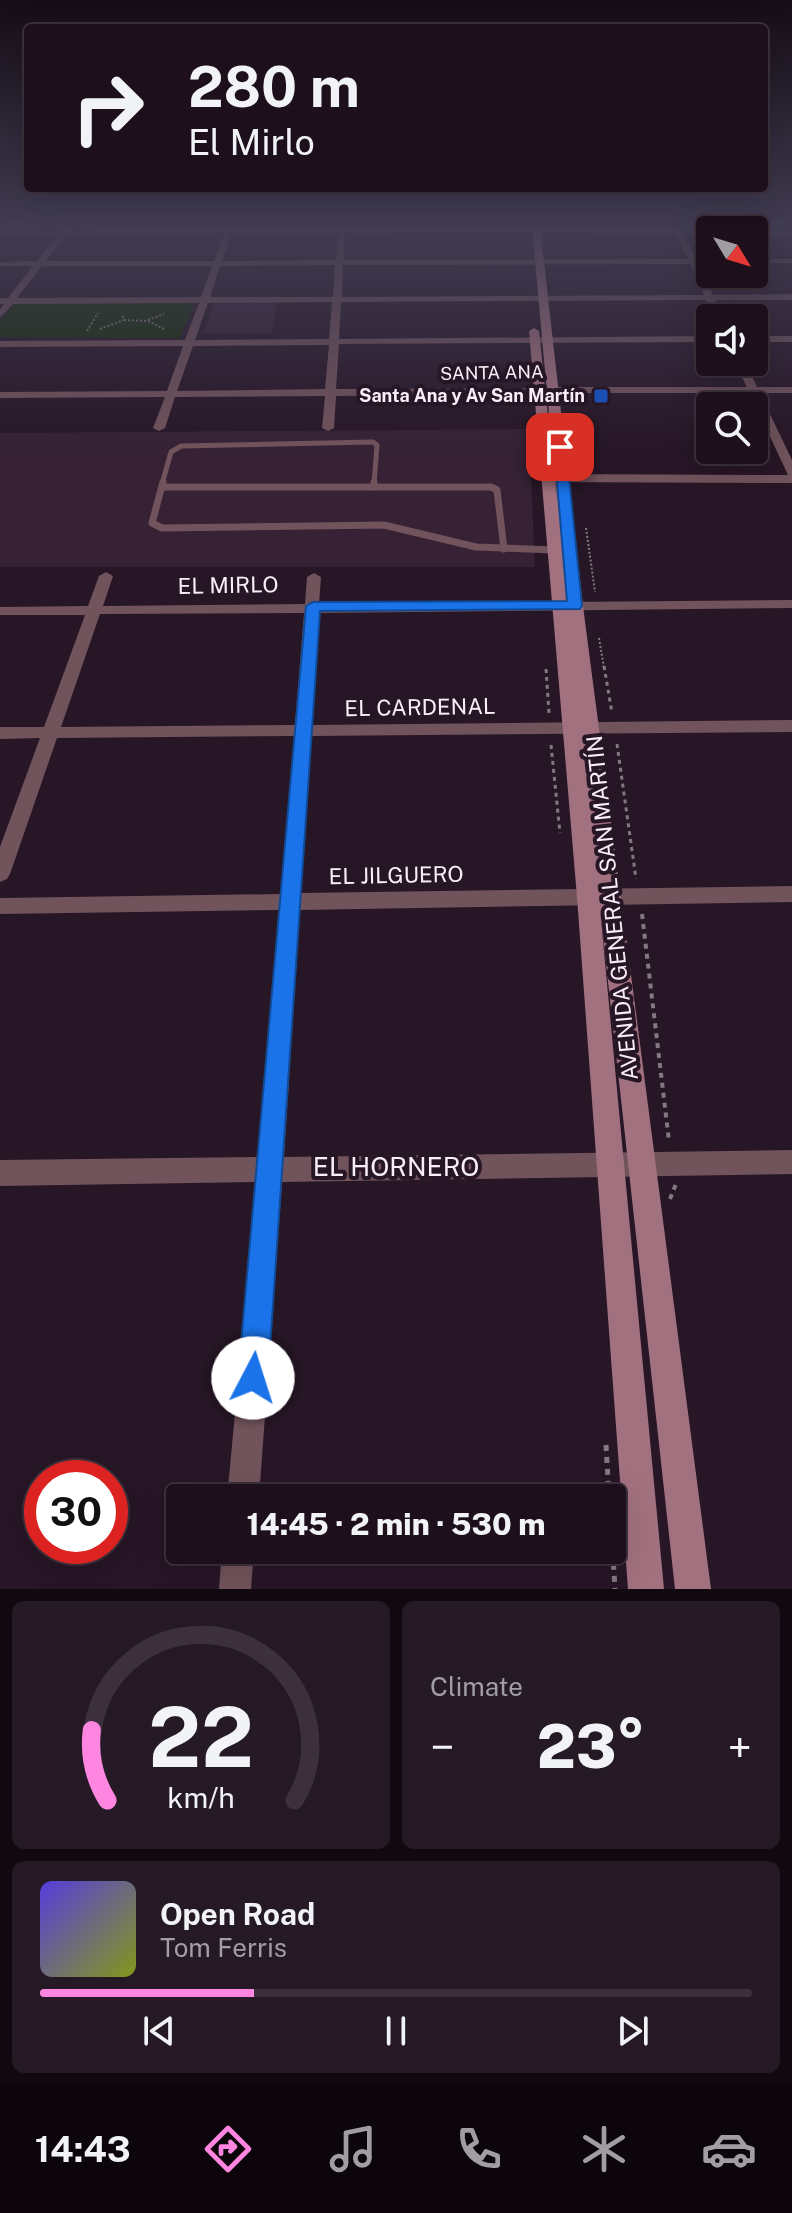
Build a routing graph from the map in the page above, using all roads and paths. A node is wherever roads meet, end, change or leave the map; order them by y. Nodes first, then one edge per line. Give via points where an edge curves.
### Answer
1 (11, 301) edge
2 (105, 301) edge
3 (206, 301) edge
4 (337, 301) edge
5 (530, 301) edge
6 (543, 301) edge
7 (99, 312) junction
8 (0, 315) edge
9 (124, 320) junction
10 (88, 330) junction
11 (83, 338) dead end
12 (534, 339) junction
13 (696, 339) edge
14 (768, 339) edge
15 (792, 339) edge
16 (548, 340) junction
17 (332, 341) junction
18 (188, 343) junction
19 (0, 344) edge
20 (748, 376) edge
21 (547, 390) junction
22 (755, 390) junction
23 (792, 390) edge
24 (331, 392) junction
25 (171, 394) junction
26 (0, 395) edge
27 (159, 428) dead end
28 (328, 428) dead end
29 (792, 476) edge
30 (554, 478) junction
31 (162, 487) junction
32 (374, 487) junction
33 (504, 549) junction
34 (562, 550) junction
35 (106, 576) dead end
36 (314, 577) dead end
37 (792, 604) edge
38 (567, 605) junction
39 (313, 606) junction
40 (95, 609) junction
41 (0, 611) edge
42 (792, 726) edge
43 (581, 728) junction
44 (303, 730) junction
45 (50, 732) junction
46 (0, 733) edge
47 (0, 874) edge
48 (792, 894) edge
49 (600, 897) junction
50 (290, 900) junction
51 (0, 906) edge
52 (641, 1162) junction
53 (792, 1162) edge
54 (610, 1163) junction
55 (271, 1168) junction
56 (0, 1173) edge
57 (244, 1484) edge
58 (237, 1564) edge
59 (613, 1564) edge
60 (235, 1589) edge
61 (615, 1589) edge
62 (646, 1589) edge
63 (693, 1589) edge

1 - 8 street
2 - 7 path
3 - 18 street
4 - 17 street
5 - 12 main road, AVENIDA GENERAL SAN MARTÍN
6 - 16 main road, AVENIDA GENERAL SAN MARTÍN
7 - 9 path via 121,314
7 - 10 path
9 - 10 path
9 - 18 path via 148,321
10 - 11 path
12 - 16 street
12 - 17 street
12 - 21 main road, AVENIDA GENERAL SAN MARTÍN
13 - 16 street
14 - 15 street
16 - 21 main road, AVENIDA GENERAL SAN MARTÍN
17 - 18 street
17 - 24 street
18 - 19 street
18 - 25 street
20 - 22 street
21 - 22 street, SANTA ANA
21 - 24 street, SANTA ANA
21 - 30 main road, AVENIDA GENERAL SAN MARTÍN
22 - 23 street, SANTA ANA
22 - 29 street
24 - 25 street, SANTA ANA
24 - 28 street
25 - 26 street, SANTA ANA
25 - 27 street
29 - 30 street
30 - 34 main road, AVENIDA GENERAL SAN MARTÍN
31 - 32 lane
31 - 32 lane via 171,452 181,446 373,442
31 - 33 lane via 152,523 157,527 384,525
32 - 33 lane via 495,488
33 - 34 lane
34 - 38 main road, AVENIDA GENERAL SAN MARTÍN
35 - 40 street
36 - 39 street
37 - 38 street, EL MIRLO
38 - 39 street, EL MIRLO
38 - 43 main road, AVENIDA GENERAL SAN MARTÍN
39 - 40 street, EL MIRLO
39 - 44 street
40 - 41 street, EL MIRLO
40 - 45 street
42 - 43 street, EL CARDENAL
43 - 44 street, EL CARDENAL
43 - 49 main road, AVENIDA GENERAL SAN MARTÍN
44 - 45 street, EL CARDENAL
44 - 50 street
45 - 46 street, EL CARDENAL
45 - 47 street
48 - 49 street, EL JILGUERO
49 - 50 street, EL JILGUERO
49 - 52 main road, AVENIDA GENERAL SAN MARTÍN
49 - 54 main road, AVENIDA GENERAL SAN MARTÍN
50 - 51 street, EL JILGUERO
50 - 55 street
52 - 53 street, EL HORNERO
52 - 54 street, EL HORNERO
52 - 63 main road, AVENIDA GENERAL SAN MARTÍN
54 - 55 street, EL HORNERO
54 - 62 main road, AVENIDA GENERAL SAN MARTÍN
55 - 56 street, EL HORNERO
55 - 57 street
58 - 60 street
59 - 61 path

